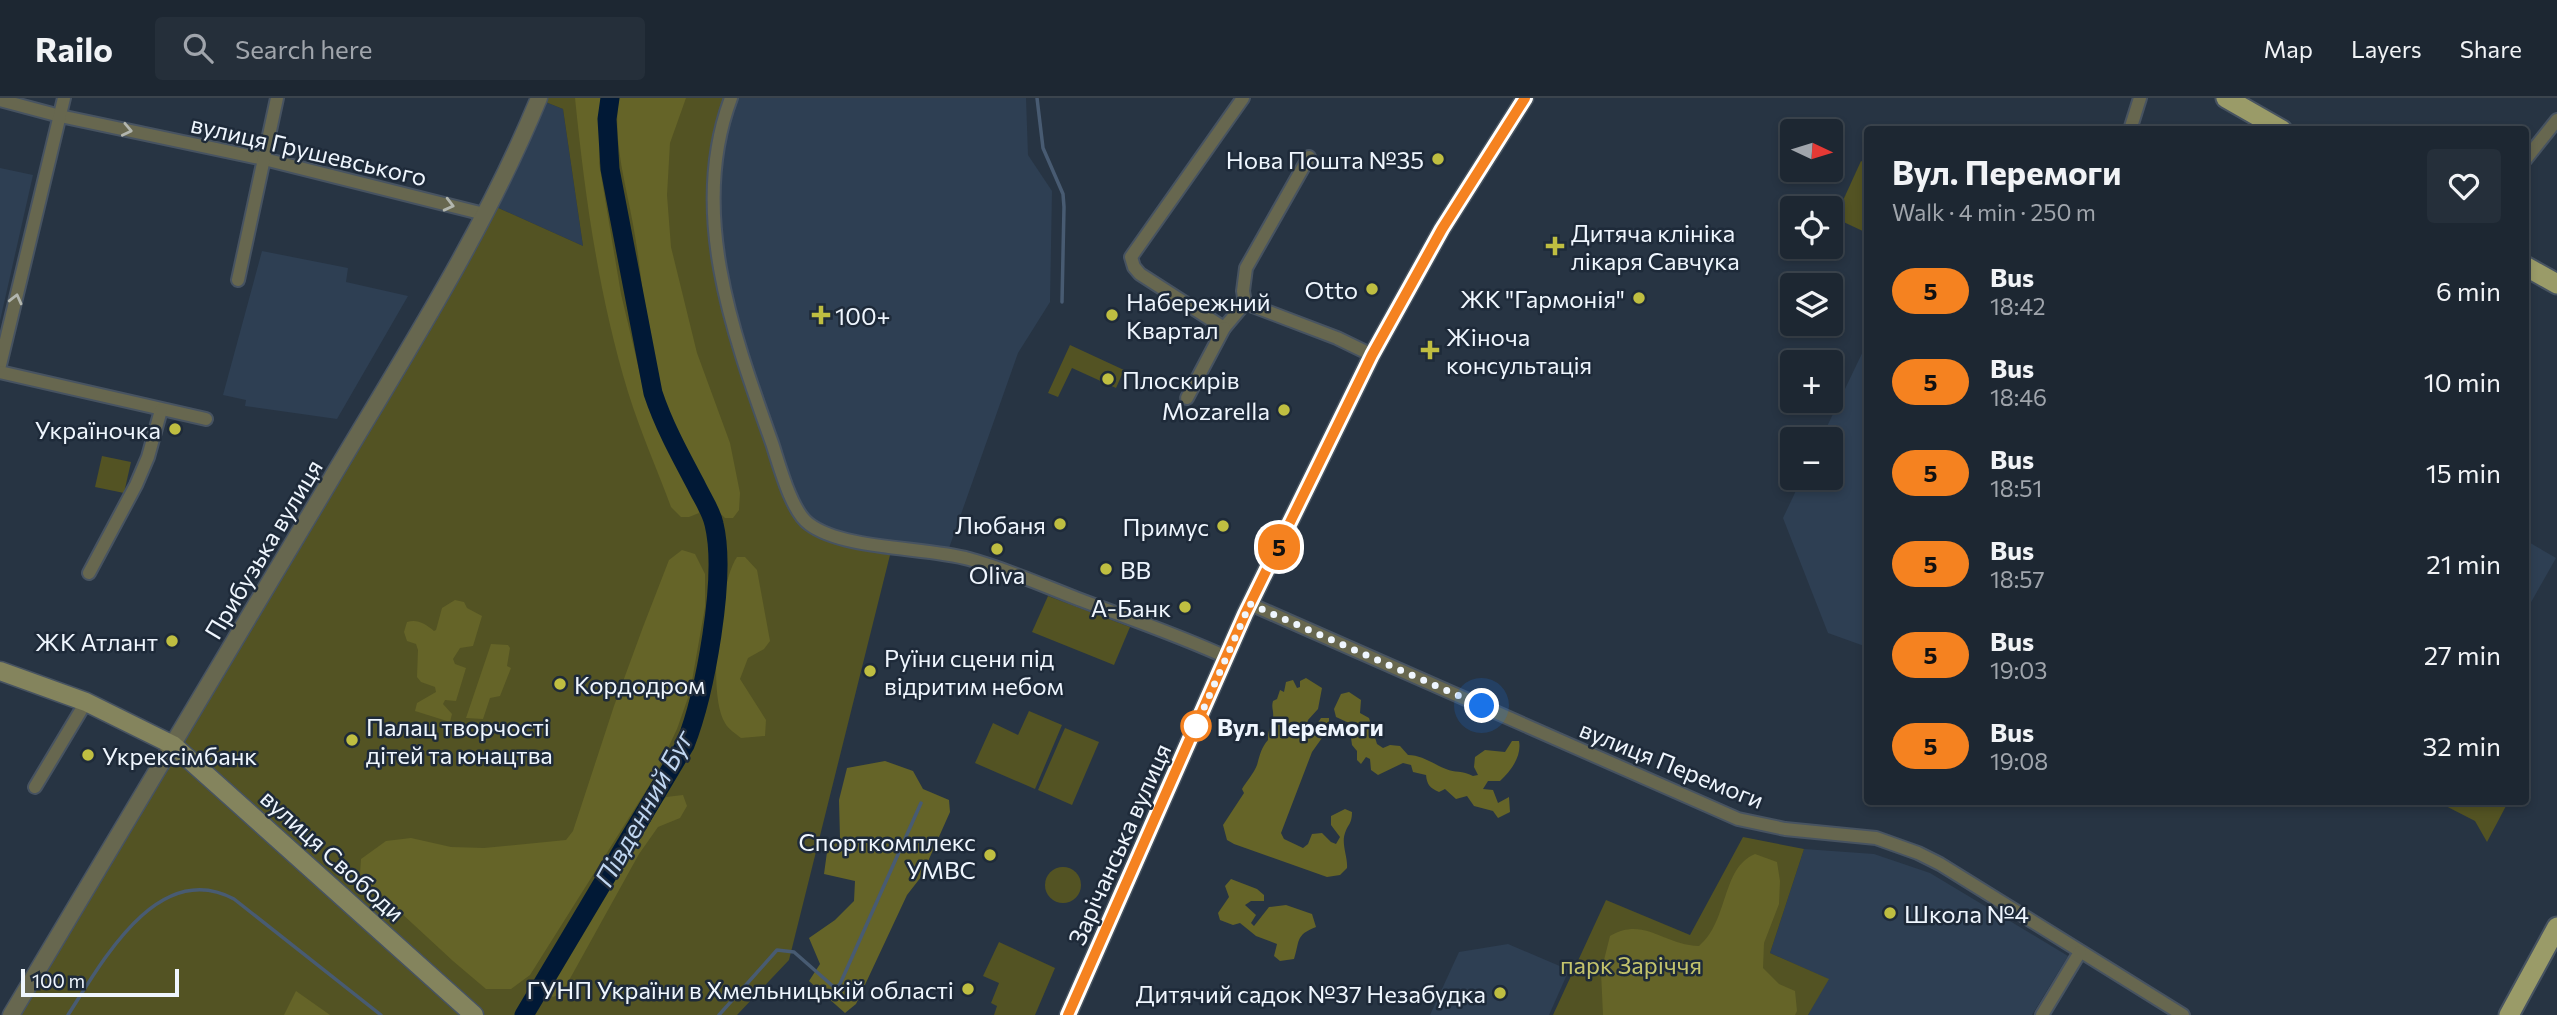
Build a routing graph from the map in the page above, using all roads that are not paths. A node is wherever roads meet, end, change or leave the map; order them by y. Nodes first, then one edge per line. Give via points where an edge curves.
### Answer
1 (64, 98) edge
2 (277, 98) edge
3 (539, 98) edge
4 (731, 98) edge
5 (1243, 98) edge
6 (1525, 98) edge
7 (2140, 98) edge
8 (2226, 98) edge
9 (0, 100) edge
10 (60, 116) junction
11 (2557, 120) edge
12 (2131, 126) edge
13 (2275, 126) edge
14 (2529, 155) edge
15 (1309, 157) dead end
16 (264, 159) junction
17 (484, 214) junction
18 (2529, 268) edge
19 (238, 280) dead end
20 (2557, 284) edge
21 (1245, 303) junction
22 (1224, 328) junction
23 (1372, 355) junction
24 (0, 365) edge
25 (0, 372) edge
26 (1187, 398) dead end
27 (161, 410) junction
28 (206, 419) dead end
29 (89, 573) dead end
30 (1250, 604) junction
31 (1226, 657) junction
32 (0, 671) edge
33 (86, 702) junction
34 (173, 745) junction
35 (35, 787) dead end
36 (2557, 927) edge
37 (2080, 952) junction
38 (468, 1010) edge
39 (11, 1015) edge
40 (1068, 1015) edge
41 (2042, 1015) edge
42 (2183, 1015) edge
43 (2509, 1015) edge

1 - 10 street
2 - 16 street
3 - 17 street, Прибузька вулиця
4 - 31 street via 713,179 715,230 742,361 803,519 837,537 969,559
5 - 22 street via 1131,257 1149,282
6 - 23 street, Зарічанська вулиця via 1442,229
7 - 12 street
8 - 13 main road
9 - 10 street, вулиця Грушевського
10 -> 16 street, вулиця Грушевського
24 -> 10 street
11 - 14 street
15 - 21 street via 1246,268
16 -> 17 street, вулиця Грушевського
16 - 19 street
17 - 34 street, Прибузька вулиця
18 - 20 main road
21 - 22 street
21 - 23 street
22 - 26 street
23 - 30 street, Зарічанська вулиця
25 - 27 street
27 - 28 street
27 - 29 street via 136,485
30 - 31 street, Зарічанська вулиця
30 - 37 street, вулиця Перемоги via 1738,819 1876,838 1918,853
31 - 40 street, Зарічанська вулиця
32 - 33 main road, вулиця Свободи
33 - 34 main road, вулиця Свободи
33 - 35 street
34 - 38 main road, вулиця Свободи
34 - 39 street, Прибузька вулиця
36 - 43 main road
37 - 41 street
37 - 42 street, вулиця Перемоги

